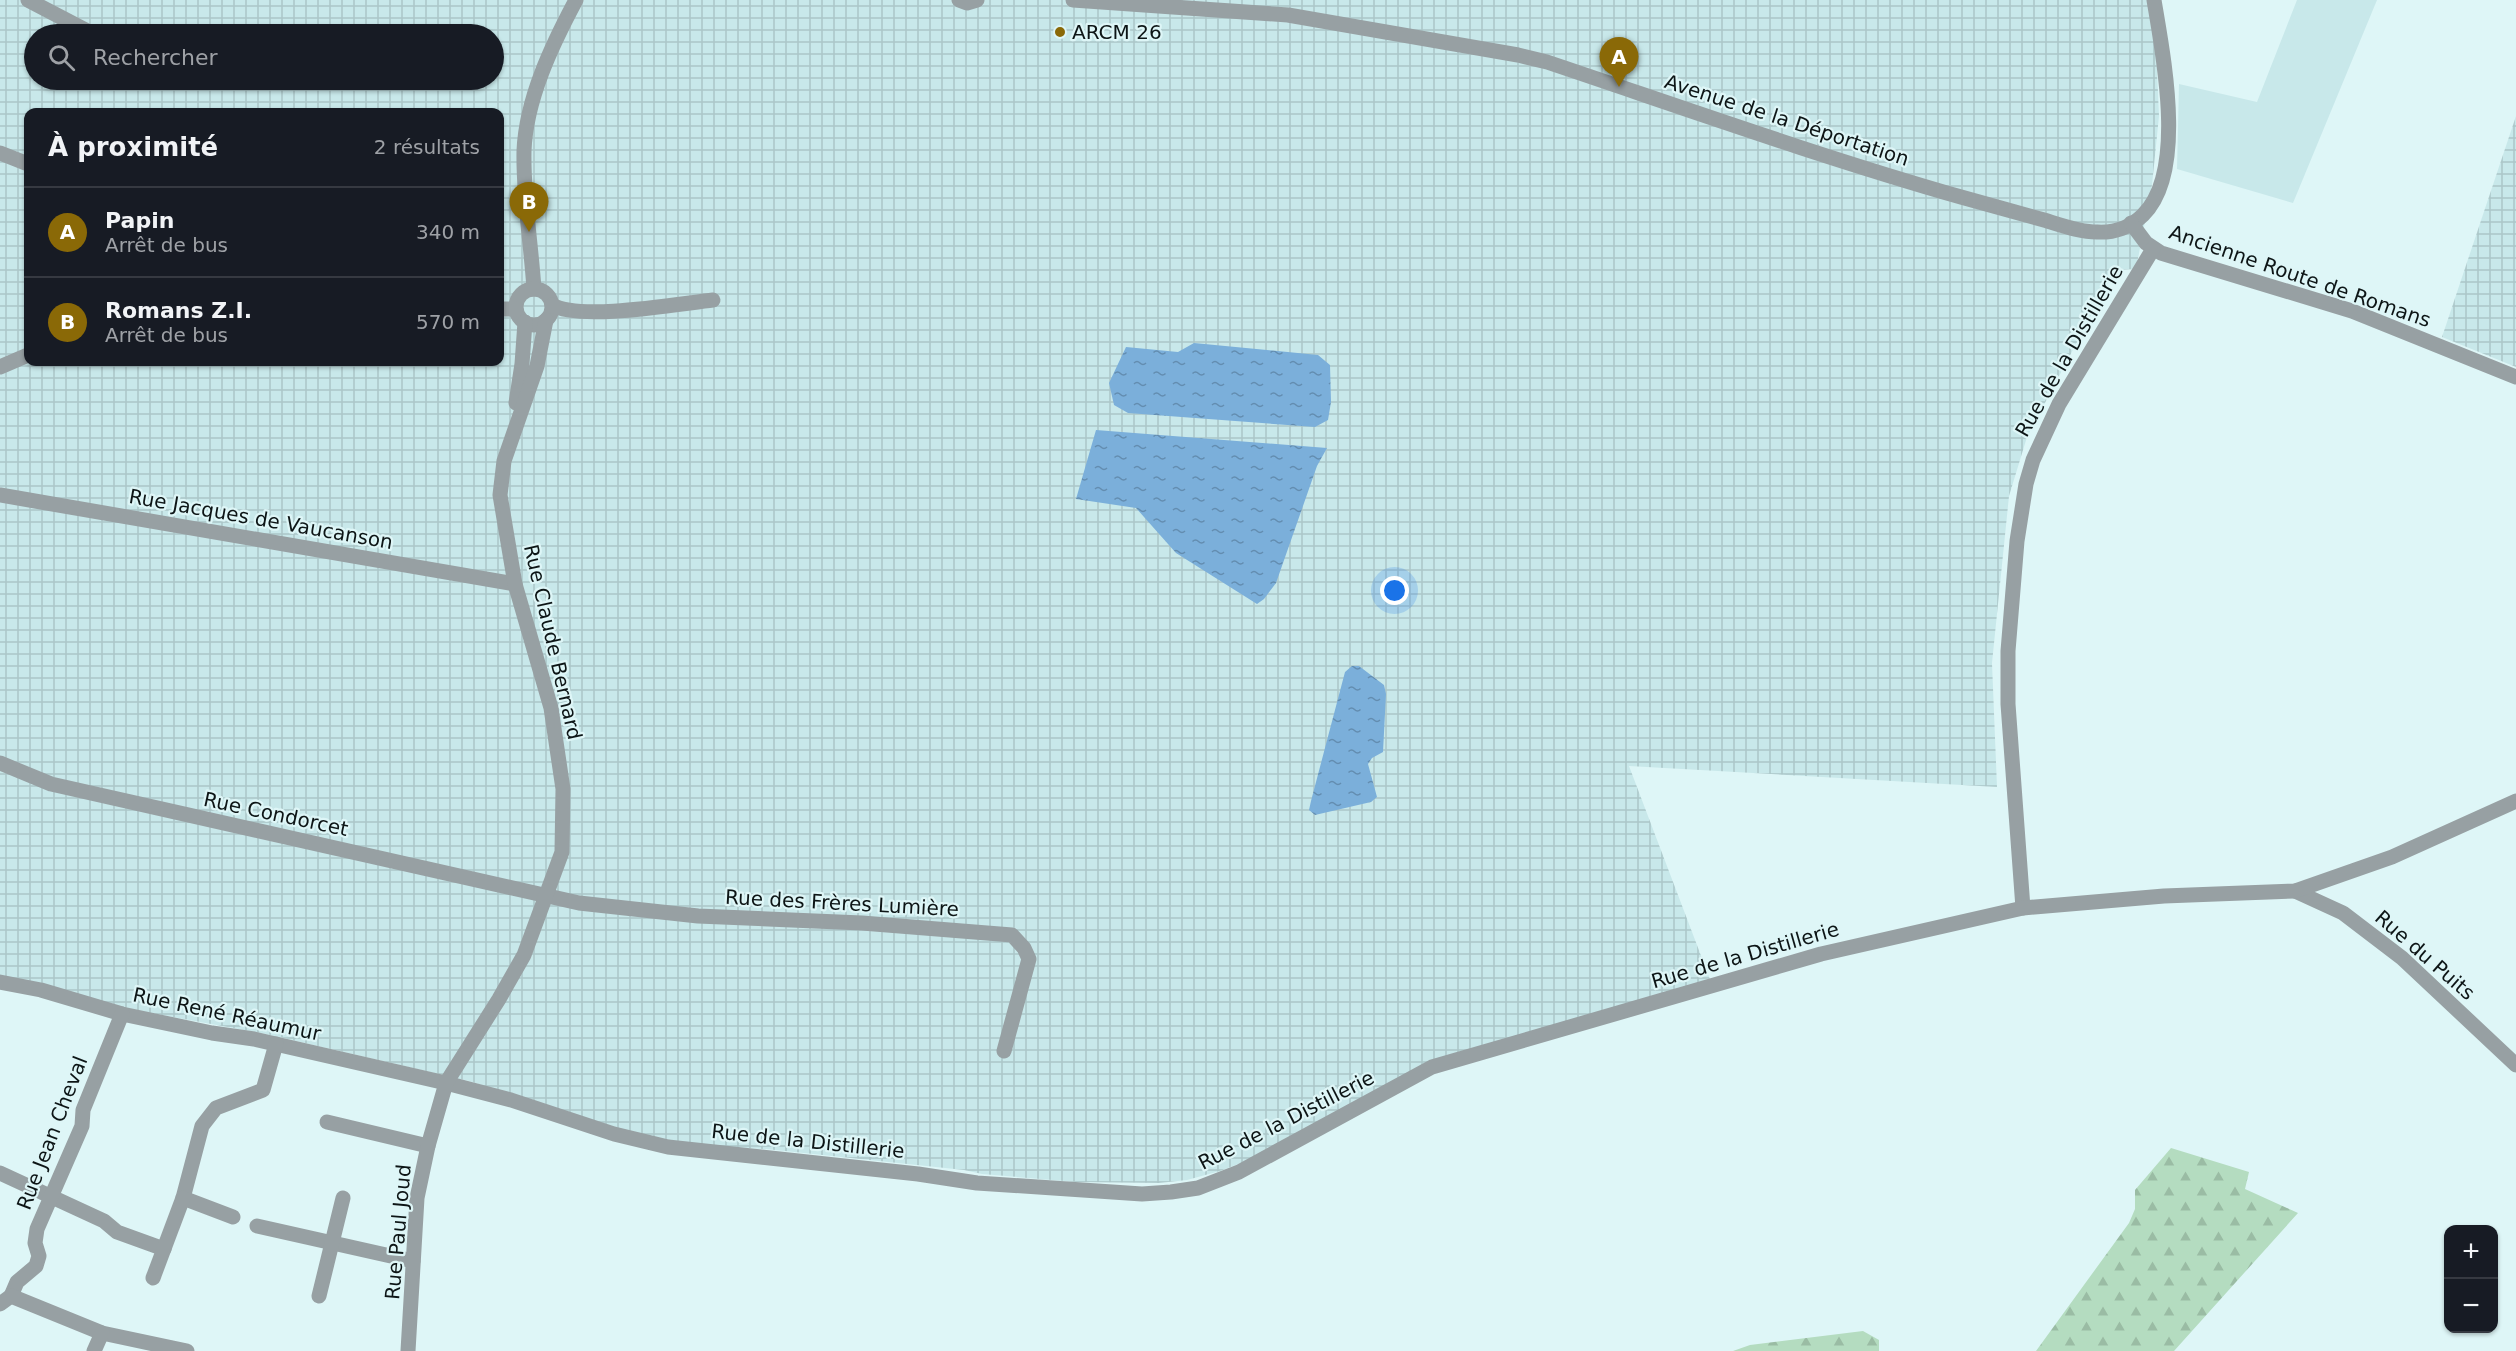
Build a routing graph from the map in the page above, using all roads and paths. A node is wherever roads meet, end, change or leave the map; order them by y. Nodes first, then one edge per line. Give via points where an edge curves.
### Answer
1 (28, 0) edge
2 (576, 0) edge
3 (959, 0) edge
4 (976, 0) edge
5 (1073, 0) edge
6 (2154, 0) edge
7 (74, 24) edge
8 (0, 153) edge
9 (24, 162) edge
10 (2132, 224) junction
11 (2153, 249) junction
12 (534, 289) junction
13 (713, 300) dead end
14 (504, 310) edge
15 (549, 313) junction
16 (520, 316) junction
17 (24, 357) edge
18 (0, 367) edge
19 (2516, 377) edge
20 (511, 436) junction
21 (0, 495) edge
22 (515, 584) junction
23 (0, 763) edge
24 (2516, 801) edge
25 (2295, 891) junction
26 (547, 896) junction
27 (2023, 908) junction
28 (0, 982) edge
29 (122, 1014) junction
30 (276, 1044) junction
31 (1005, 1051) dead end
32 (2516, 1065) edge
33 (446, 1083) junction
34 (327, 1122) dead end
35 (428, 1146) junction
36 (0, 1173) edge
37 (51, 1197) junction
38 (183, 1198) junction
39 (343, 1198) dead end
40 (233, 1217) dead end
41 (257, 1226) dead end
42 (332, 1242) junction
43 (164, 1249) junction
44 (412, 1261) junction
45 (153, 1278) dead end
46 (319, 1296) dead end
47 (5, 1300) edge
48 (102, 1333) junction
49 (94, 1351) edge
50 (187, 1351) edge
51 (408, 1351) edge

1 - 7 street
2 - 12 street via 550,54 524,148
3 - 4 street
5 - 10 street, Avenue de la Déportation via 1288,15 1509,53 1556,65 1879,173 2067,227 2100,233
6 - 10 street, Ancienne Route de Romans via 2167,91 2166,169 2150,206
8 - 9 street
10 - 11 street, Ancienne Route de Romans
11 - 19 street, Ancienne Route de Romans via 2352,311
11 - 27 street, Rue de la Distillerie via 2059,404 2026,484 2008,651 2008,704
12 - 15 street via 548,295
12 - 16 street via 518,297
13 - 15 street
14 - 16 street
15 - 16 street via 540,324
15 - 20 street via 537,366
16 - 20 street via 522,364
17 - 18 street
20 - 22 street, Rue Claude Bernard via 500,495
21 - 22 street, Rue Jacques de Vaucanson
22 - 26 street, Rue Claude Bernard via 551,708 562,789 562,852
23 - 26 street, Rue Condorcet via 51,784
24 - 25 street, Rue de la Distillerie via 2392,857
25 - 27 street, Rue de la Distillerie via 2164,896
25 - 32 street, Rue du Puits via 2343,913 2402,958
26 - 31 street, Rue des Frères Lumière via 698,916 1012,935 1029,959
26 - 33 street, Rue Claude Bernard via 524,955
27 - 33 street, Rue de la Distillerie via 1821,954 1432,1067 1239,1172 1198,1188 1171,1192 1142,1194 977,1183 668,1147
28 - 29 street, Rue René Réaumur
29 - 30 street, Rue René Réaumur
29 - 37 street, Rue Jean Cheval via 83,1110 82,1126
30 - 33 street, Rue René Réaumur
30 - 38 street via 263,1089 216,1108 202,1126
33 - 35 street, Rue Paul Joud
34 - 35 street
35 - 44 street, Rue Paul Joud via 417,1198
36 - 37 street
37 - 43 street via 104,1221 117,1232
37 - 47 street, Rue Jean Cheval via 37,1229 36,1266 17,1282
38 - 40 street
38 - 43 street
39 - 42 street
41 - 42 street
42 - 44 street
42 - 46 street
43 - 45 street
44 - 51 street, Rue Paul Joud
47 - 48 street
48 - 49 street
48 - 50 street

